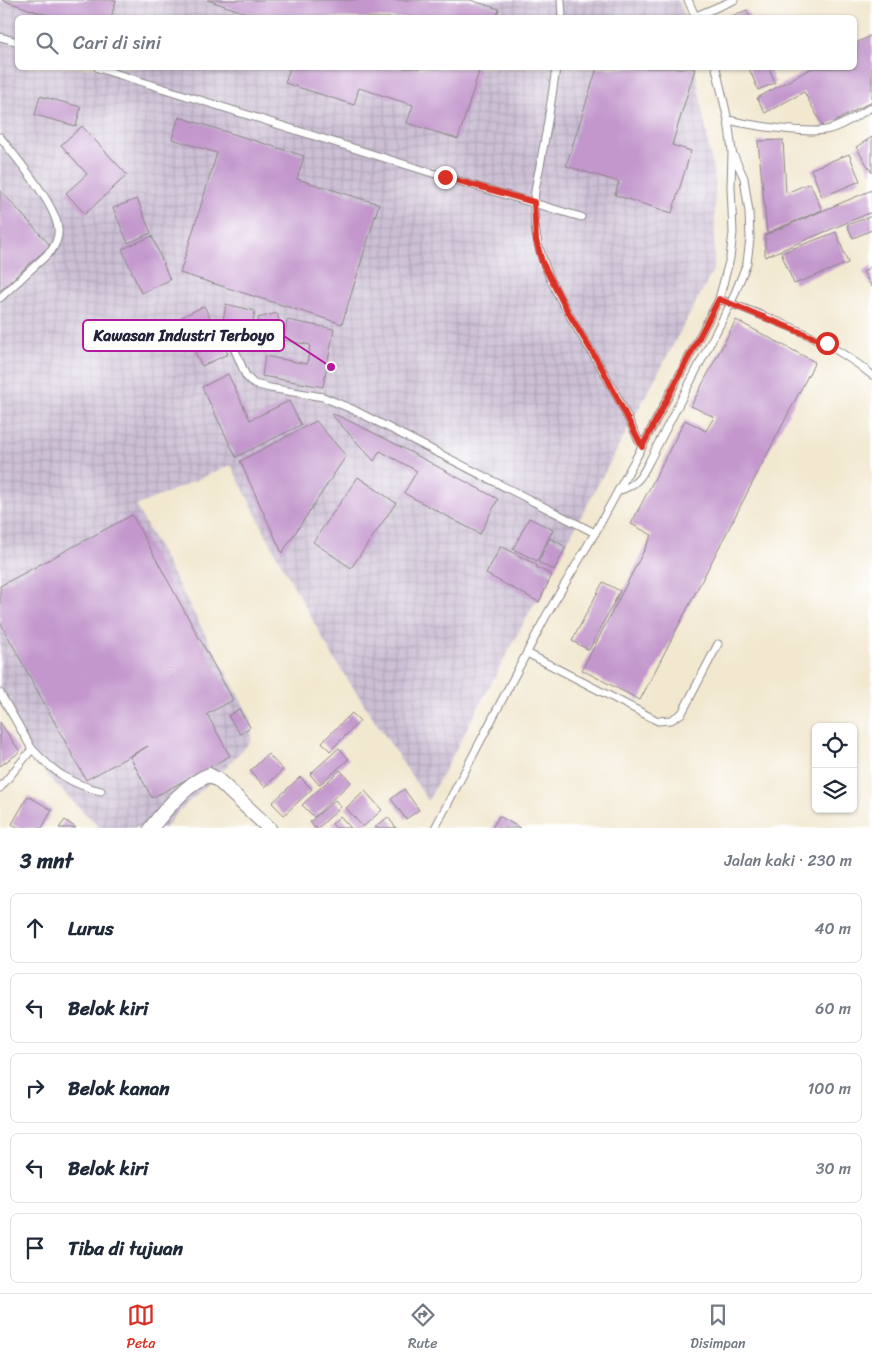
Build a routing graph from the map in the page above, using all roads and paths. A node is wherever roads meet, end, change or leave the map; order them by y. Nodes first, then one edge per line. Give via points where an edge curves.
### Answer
1 (561, 0) edge
2 (688, 0) edge
3 (734, 0) edge
4 (562, 15) edge
5 (695, 15) edge
6 (700, 15) edge
7 (0, 37) edge
8 (15, 41) edge
9 (104, 70) edge
10 (556, 70) edge
11 (716, 70) edge
12 (872, 107) edge
13 (728, 120) junction
14 (0, 137) edge
15 (732, 151) junction
16 (534, 202) junction
17 (581, 217) dead end
18 (0, 298) edge
19 (719, 299) junction
20 (731, 303) junction
21 (226, 328) dead end
22 (872, 375) edge
23 (642, 447) junction
24 (618, 491) junction
25 (595, 534) junction
26 (718, 644) dead end
27 (527, 653) junction
28 (0, 693) edge
29 (32, 749) junction
30 (0, 788) edge
31 (101, 790) dead end
32 (151, 828) edge
33 (268, 828) edge
34 (435, 828) edge

1 - 4 lane
2 - 5 lane
3 - 6 lane
7 - 8 lane
9 - 16 lane
10 - 16 lane
11 - 13 lane
12 - 13 lane via 830,129 815,131
13 - 15 lane
14 - 18 lane via 42,192 56,220 58,236 48,255
15 - 19 lane via 730,258
15 - 20 lane via 744,178 750,239 747,263
16 - 17 lane
16 - 23 lane via 536,240 542,262
19 - 20 lane
19 - 23 lane
20 - 22 lane via 827,343
20 - 24 lane via 640,478 631,487
21 - 25 lane via 246,376 254,384 323,397 354,410
23 - 24 lane
24 - 25 lane
25 - 27 lane
26 - 27 lane via 682,713 671,720 658,721
27 - 34 lane
28 - 29 lane
29 - 30 lane
29 - 31 lane via 66,779 83,787
32 - 33 street via 198,779 209,775

